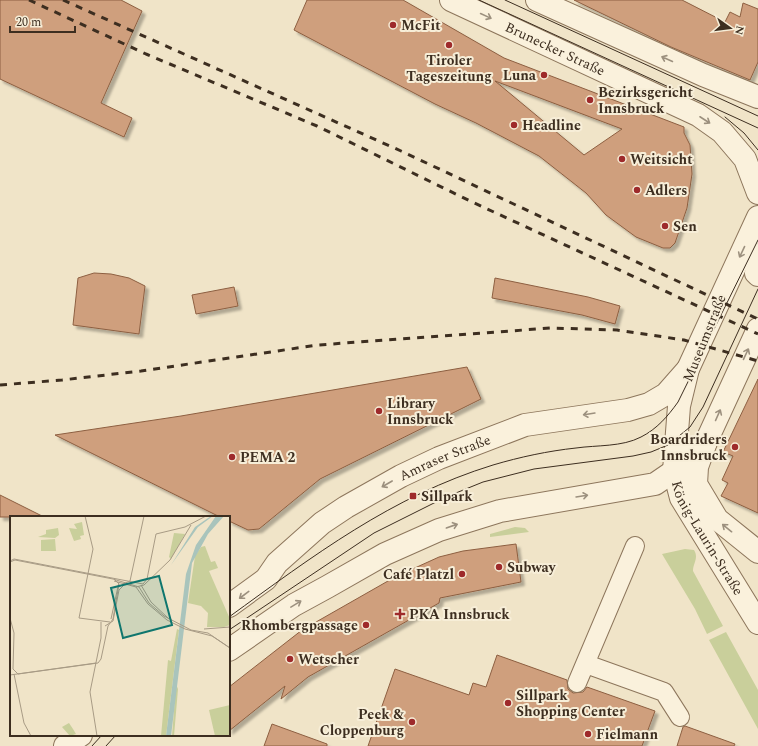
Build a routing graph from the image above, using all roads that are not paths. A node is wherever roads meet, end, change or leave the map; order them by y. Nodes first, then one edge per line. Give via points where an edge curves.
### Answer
1 (451, 0) edge
2 (538, 0) edge
3 (758, 97) edge
4 (758, 193) edge
5 (758, 217) edge
6 (758, 255) edge
7 (758, 274) edge
8 (758, 329) edge
9 (688, 369) junction
10 (706, 442) junction
11 (674, 471) junction
12 (636, 488) junction
13 (688, 490) junction
14 (635, 546) dead end
15 (758, 552) edge
16 (230, 605) edge
17 (758, 624) edge
18 (230, 649) edge
19 (586, 664) junction
20 (577, 683) dead end
21 (680, 717) dead end
22 (60, 736) edge
23 (80, 736) edge
24 (50, 746) edge
25 (65, 746) edge

1 -> 4 street, Brunecker Straße via 698,115 722,132 745,159
3 -> 2 street via 703,75
5 -> 9 street, Museumstraße
6 - 7 street
10 -> 8 street
9 - 11 street, Museumstraße via 679,406
9 -> 16 street, Amraser Straße via 666,394 649,404 628,410 525,424 438,458 401,476 322,523 277,563 266,579
10 - 11 street
10 - 13 street
11 - 12 street via 655,484
11 - 13 street, König-Laurin-Straße
12 - 13 street
18 -> 12 street via 294,605 385,554 422,537 500,511
15 -> 13 street via 716,520
13 - 17 street, König-Laurin-Straße
14 - 19 street
19 - 20 street
19 - 21 street via 664,692
22 - 24 street
23 - 25 street

